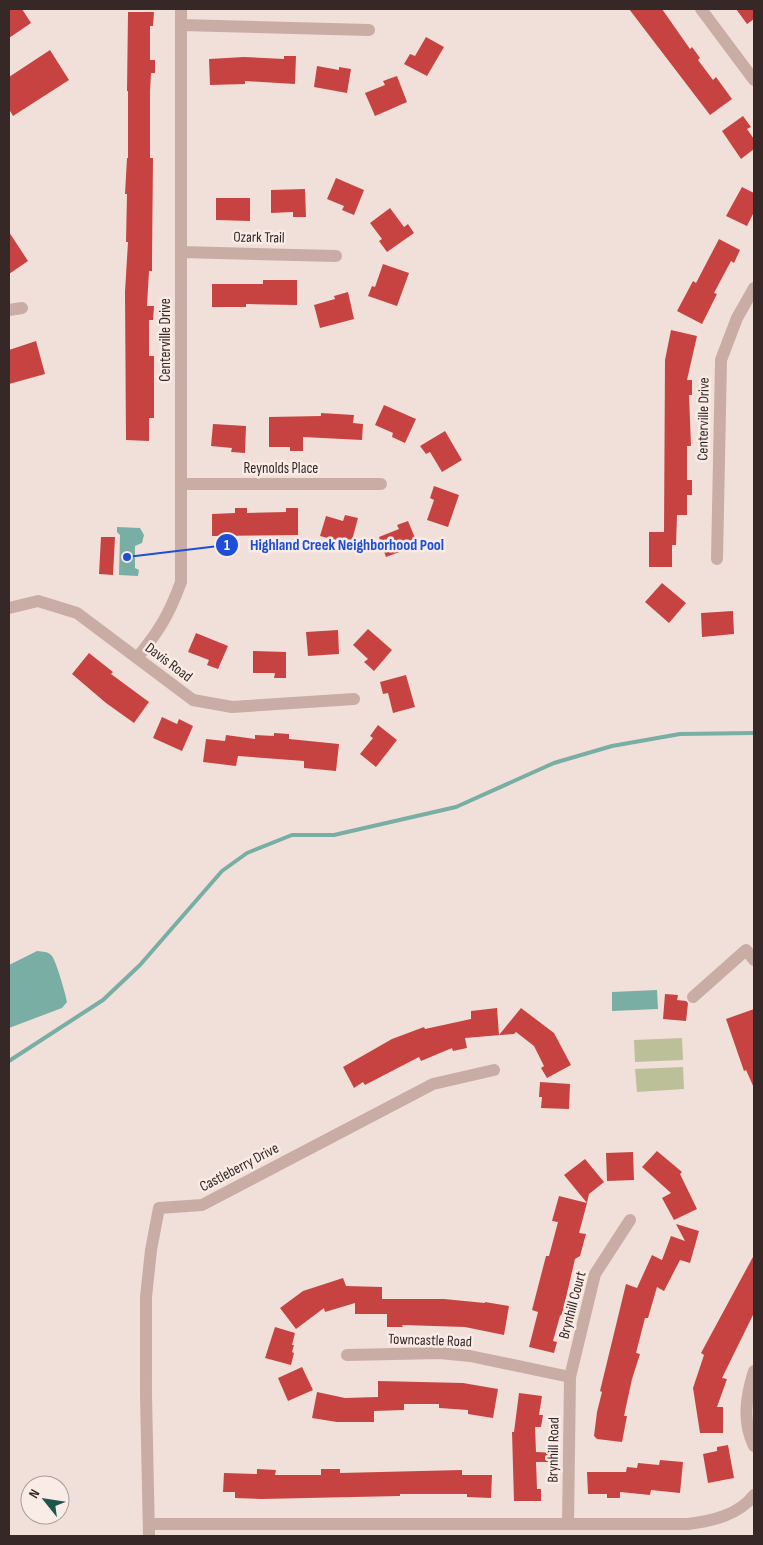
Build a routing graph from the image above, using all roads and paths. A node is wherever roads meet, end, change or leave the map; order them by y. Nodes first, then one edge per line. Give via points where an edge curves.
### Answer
1 (181, 9) edge
2 (701, 9) edge
3 (181, 25) junction
4 (369, 30) dead end
5 (753, 74) edge
6 (181, 252) junction
7 (336, 256) dead end
8 (754, 288) edge
9 (181, 484) junction
10 (381, 484) dead end
11 (717, 558) dead end
12 (9, 608) edge
13 (137, 658) junction
14 (354, 699) dead end
15 (754, 960) edge
16 (693, 996) dead end
17 (494, 1070) dead end
18 (630, 1220) dead end
19 (347, 1354) dead end
20 (754, 1371) edge
21 (570, 1377) junction
22 (754, 1446) edge
23 (754, 1495) edge
24 (568, 1524) junction
25 (149, 1530) edge

1 - 3 street, Centerville Drive
2 - 5 street
3 - 4 street
3 - 6 street, Centerville Drive
6 - 7 street, Ozark Trail
6 - 9 street, Centerville Drive
8 - 11 street, Centerville Drive via 736,318 720,360
9 - 10 street, Reynolds Place
9 - 13 street, Centerville Drive via 181,582 172,608
12 - 13 street, Davis Road via 38,601 77,613
13 - 14 street, Davis Road via 193,700 232,707
15 - 16 street via 746,950
17 - 25 street, Castleberry Drive via 433,1084 202,1205 159,1208 146,1297
18 - 21 street, Brynhill Court via 595,1274
19 - 21 street, Towncastle Road via 440,1353 470,1356
20 - 22 street via 746,1416
21 - 24 street, Brynhill Road
23 - 24 street via 743,1506 709,1521 648,1525
24 - 25 street

